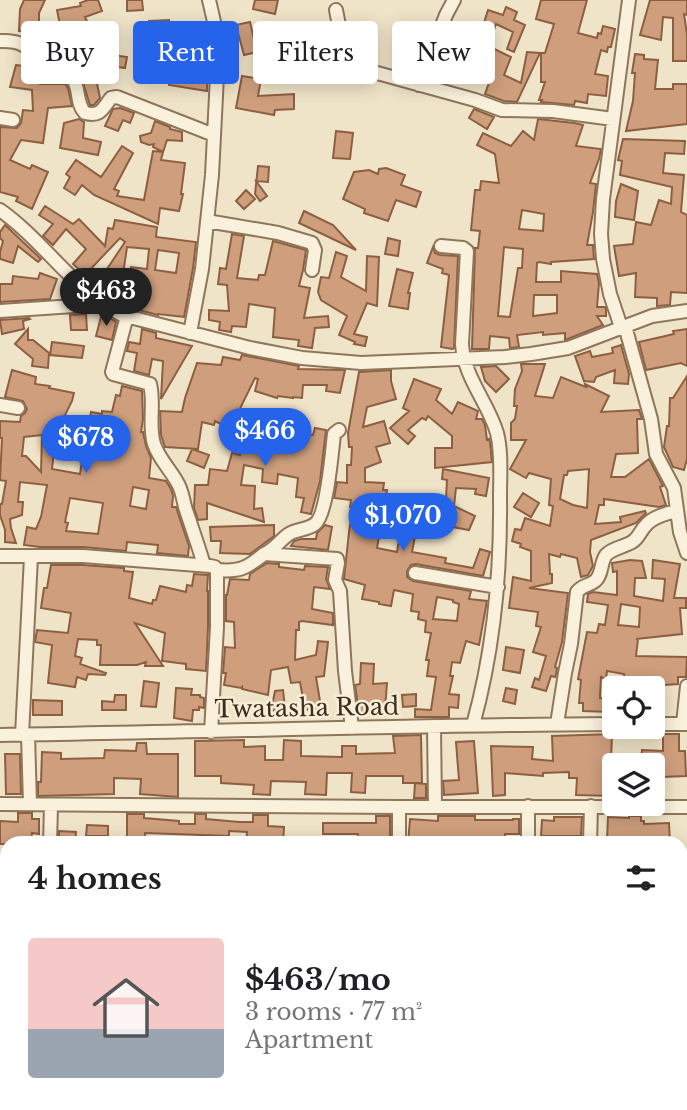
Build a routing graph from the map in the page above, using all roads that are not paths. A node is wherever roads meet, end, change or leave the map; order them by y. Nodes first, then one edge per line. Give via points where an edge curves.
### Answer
1 (209, 0) edge
2 (454, 0) edge
3 (629, 0) edge
4 (336, 10) dead end
5 (0, 41) edge
6 (419, 85) junction
7 (613, 119) junction
8 (214, 135) junction
9 (0, 210) edge
10 (208, 221) junction
11 (441, 246) dead end
12 (312, 270) dead end
13 (103, 304) junction
14 (0, 311) edge
15 (687, 311) edge
16 (127, 316) junction
17 (623, 326) junction
18 (190, 333) junction
19 (463, 359) junction
20 (0, 405) edge
21 (18, 408) dead end
22 (338, 430) dead end
23 (674, 488) junction
24 (687, 492) edge
25 (676, 511) junction
26 (687, 553) edge
27 (264, 554) junction
28 (0, 556) edge
29 (31, 557) junction
30 (204, 565) junction
31 (218, 570) junction
32 (415, 573) dead end
33 (498, 587) junction
34 (687, 686) edge
35 (557, 724) junction
36 (602, 724) edge
37 (665, 724) edge
38 (685, 724) edge
39 (473, 725) junction
40 (434, 726) junction
41 (352, 728) junction
42 (211, 732) junction
43 (0, 735) edge
44 (25, 735) junction
45 (0, 804) edge
46 (30, 804) junction
47 (51, 804) junction
48 (435, 806) junction
49 (528, 806) junction
50 (591, 806) junction
51 (399, 807) junction
52 (687, 807) edge
53 (50, 836) edge
54 (400, 836) edge
55 (528, 836) edge
56 (590, 836) edge

1 - 8 street via 217,40
2 - 6 street
3 - 7 street
4 - 6 street via 348,63
5 - 8 street via 22,44 38,65 71,78 85,113 100,112 117,97
6 - 7 street via 509,111
7 - 17 street via 601,234 610,294
8 - 10 street
9 - 13 street
10 - 12 street via 312,243
10 - 18 street
11 - 19 street via 467,251
13 - 14 street
13 - 16 street
15 - 17 street
16 - 18 street
16 - 30 street via 112,372 150,384 155,447 181,490
17 - 19 street via 568,348
17 - 23 street via 651,419 656,454
18 - 19 street via 332,361
19 - 33 street via 491,417 500,450
20 - 21 street
22 - 27 street via 320,519 287,535
23 - 24 street
23 - 25 street
25 - 26 street
25 - 35 street via 657,517 632,542 613,550 595,581 577,592
27 - 31 street via 242,569
27 - 41 street via 338,560 335,580 340,591
28 - 29 street
29 - 30 street
29 - 44 street
30 - 31 street
31 - 42 street
32 - 33 street
33 - 39 street via 493,635
34 - 38 street
35 - 36 street, Twatasha Road
35 - 39 street, Twatasha Road
37 - 38 street
39 - 40 street, Twatasha Road
40 - 41 street, Twatasha Road
40 - 48 street
41 - 42 street, Twatasha Road
42 - 44 street, Twatasha Road
43 - 44 street, Twatasha Road
44 - 46 street
45 - 46 street
46 - 47 street
47 - 51 street
47 - 53 street
48 - 49 street
48 - 51 street
49 - 50 street
49 - 55 street
50 - 52 street
50 - 56 street
51 - 54 street

